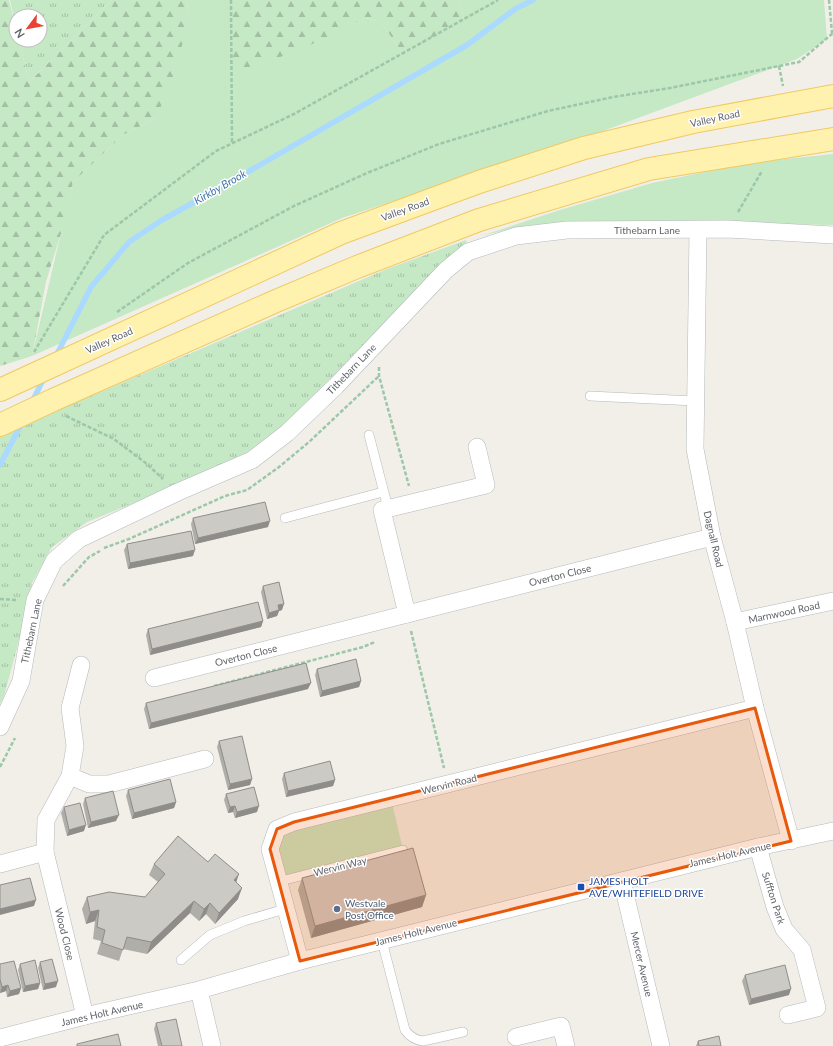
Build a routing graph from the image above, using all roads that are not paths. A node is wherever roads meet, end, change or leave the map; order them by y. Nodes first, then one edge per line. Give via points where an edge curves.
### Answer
1 (833, 96) edge
2 (833, 139) edge
3 (698, 230) junction
4 (833, 235) edge
5 (8, 386) edge
6 (590, 396) dead end
7 (695, 401) junction
8 (0, 425) edge
9 (369, 435) dead end
10 (477, 447) dead end
11 (383, 492) junction
12 (388, 508) junction
13 (285, 518) dead end
14 (712, 537) junction
15 (833, 601) edge
16 (407, 614) junction
17 (735, 622) junction
18 (81, 665) dead end
19 (154, 678) dead end
20 (755, 708) junction
21 (0, 727) edge
22 (205, 759) dead end
23 (70, 776) junction
24 (833, 831) edge
25 (791, 841) junction
26 (758, 847) junction
27 (403, 850) edge
28 (45, 852) junction
29 (0, 864) edge
30 (622, 881) junction
31 (277, 882) junction
32 (285, 910) junction
33 (382, 941) junction
34 (181, 960) dead end
35 (300, 961) junction
36 (199, 990) junction
37 (788, 1015) dead end
38 (85, 1016) junction
39 (463, 1032) dead end
40 (516, 1037) dead end
41 (0, 1038) edge
42 (212, 1046) edge
43 (566, 1046) edge
44 (661, 1046) edge

1 - 5 main road, Valley Road via 693,122 584,148 479,182 341,233
2 - 8 main road via 649,169 479,220 268,304
3 - 4 street, Tithebarn Lane via 727,229
3 - 7 street, Dagnall Road
3 - 21 street, Tithebarn Lane via 567,230 516,236 468,252 446,270 336,386 287,433 252,460 79,539 54,561 35,600 21,681
6 - 7 lane
7 - 14 street, Dagnall Road via 695,449
9 - 11 lane
10 - 12 street via 486,485
11 - 12 lane
11 - 13 lane
12 - 16 street via 382,510
14 - 16 street, Overton Close
14 - 17 street, Dagnall Road
15 - 17 street, Marnwood Road
16 - 19 street, Overton Close
17 - 20 street, Dagnall Road
18 - 23 street, Wood Close via 70,708 75,746
20 - 25 street, Dagnall Road
20 - 31 street, Wervin Road via 294,822 277,829 270,849
22 - 23 street via 109,784 89,784
23 - 28 street, Wood Close via 46,820
24 - 25 street, James Holt Avenue
25 - 26 street, James Holt Avenue
26 - 30 street, James Holt Avenue
26 - 37 street, Suffton Park via 784,929 802,950 817,1008
27 - 31 lane, Wervin Way
28 - 29 street
28 - 38 street, Wood Close
30 - 33 street, James Holt Avenue
30 - 44 street, Mercer Avenue
31 - 32 street, Wervin Road
32 - 34 lane via 244,921 210,935
32 - 35 street, Wervin Road
33 - 35 street, James Holt Avenue
33 - 39 lane via 405,1030 410,1036 423,1041
35 - 36 street, James Holt Avenue
36 - 38 street, James Holt Avenue
36 - 42 street
38 - 41 street, James Holt Avenue
40 - 43 street via 561,1026

